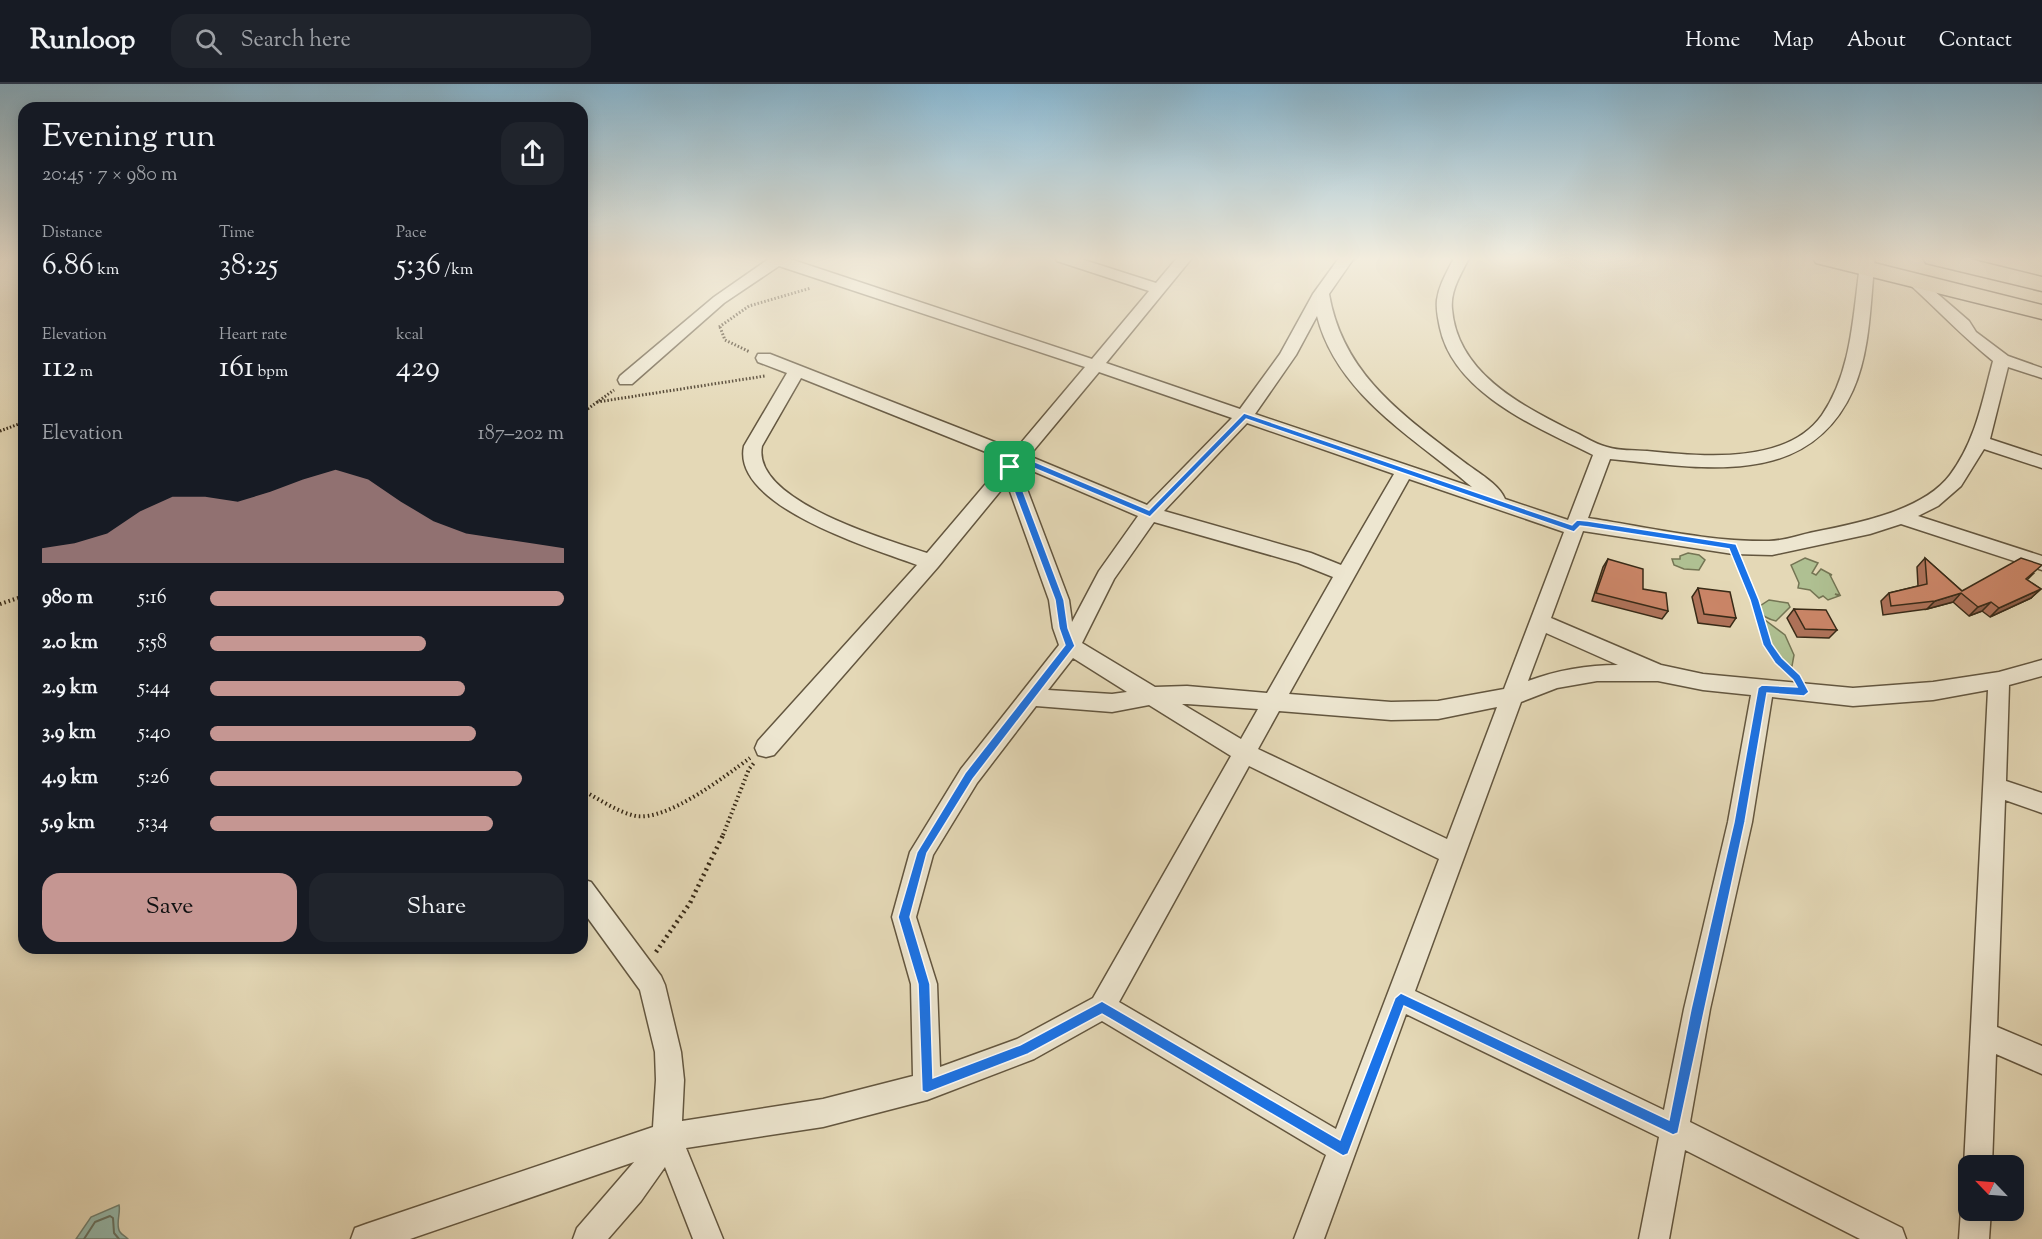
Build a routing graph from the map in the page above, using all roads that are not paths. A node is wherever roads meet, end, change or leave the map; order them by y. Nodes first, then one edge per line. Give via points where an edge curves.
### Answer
1 (705, 312) edge
2 (933, 312) edge
3 (1139, 312) edge
4 (1311, 312) edge
5 (1325, 312) edge
6 (1445, 312) edge
7 (1860, 312) edge
8 (1949, 312) edge
9 (764, 358) road end
10 (2002, 360) junction
11 (1095, 365) junction
12 (2042, 373) edge
13 (795, 375) junction
14 (626, 380) road end
15 (1244, 416) junction
16 (1980, 442) junction
17 (1603, 453) junction
18 (1014, 462) junction
19 (2042, 462) edge
20 (1405, 470) junction
21 (1503, 504) junction
22 (1150, 514) junction
23 (1901, 517) junction
24 (1576, 526) junction
25 (931, 562) junction
26 (2042, 563) edge
27 (1346, 574) junction
28 (1540, 622) junction
29 (1070, 646) junction
30 (2042, 668) edge
31 (1658, 673) junction
32 (1999, 680) junction
33 (1762, 688) junction
34 (1152, 696) junction
35 (1512, 696) junction
36 (1030, 697) junction
37 (1275, 701) junction
38 (766, 748) road end
39 (1245, 753) junction
40 (1995, 787) junction
41 (2042, 803) edge
42 (1454, 854) junction
43 (588, 898) edge
44 (1401, 998) junction
45 (1102, 1007) junction
46 (1984, 1035) junction
47 (2042, 1060) edge
48 (927, 1086) junction
49 (1673, 1129) junction
50 (667, 1137) junction
51 (1343, 1149) junction
52 (1979, 1155) edge
53 (1975, 1221) edge
54 (366, 1239) edge
55 (588, 1239) edge
56 (708, 1239) edge
57 (1309, 1239) edge
58 (1654, 1239) edge
59 (1891, 1239) edge
60 (1974, 1239) edge

1 - 14 street
2 - 11 street
3 - 11 street
4 - 15 street via 1288,355
5 - 21 street via 1338,349 1364,385 1395,418 1468,472
6 - 17 street via 1454,347 1472,374 1505,402
7 - 17 street via 1846,387 1832,417 1803,443 1749,460
8 - 10 street via 1970,335
9 - 13 street
10 - 12 street
10 - 16 street
11 - 15 street
11 - 18 street
13 - 18 street
13 - 25 street via 753,446 751,456 764,480 791,504 853,534
15 - 20 street
15 - 22 street
16 - 19 street
16 - 23 street via 1955,482
17 - 24 street
18 - 22 street
18 - 25 street
18 - 29 street via 1056,589
20 - 21 street
20 - 27 street
21 - 24 street
22 - 27 street via 1304,558
22 - 29 street via 1106,576
23 - 24 street via 1772,548 1733,547
23 - 26 street
24 - 28 street
25 - 38 street
27 - 37 street
28 - 31 street
28 - 35 street
29 - 34 street
29 - 36 street
30 - 32 street
31 - 33 street
31 - 35 street via 1597,673 1555,680
32 - 33 street via 1933,691 1853,697
32 - 40 street
33 - 49 street via 1740,822
34 - 36 street via 1112,703
34 - 37 street
34 - 39 street
35 - 37 street via 1438,710 1391,711
35 - 42 street
36 - 48 street via 963,786 922,852 911,887 904,917 924,984
37 - 39 street
39 - 42 street
39 - 45 street
40 - 41 street
40 - 46 street
42 - 44 street
43 - 50 street via 652,985 668,1052
44 - 49 street
44 - 51 street
45 - 48 street via 1023,1050
45 - 51 street
46 - 47 street
46 - 52 street
48 - 50 street via 823,1113
49 - 58 street
49 - 59 street
50 - 54 street
50 - 55 street via 637,1184
50 - 56 street
51 - 57 street
53 - 60 street

